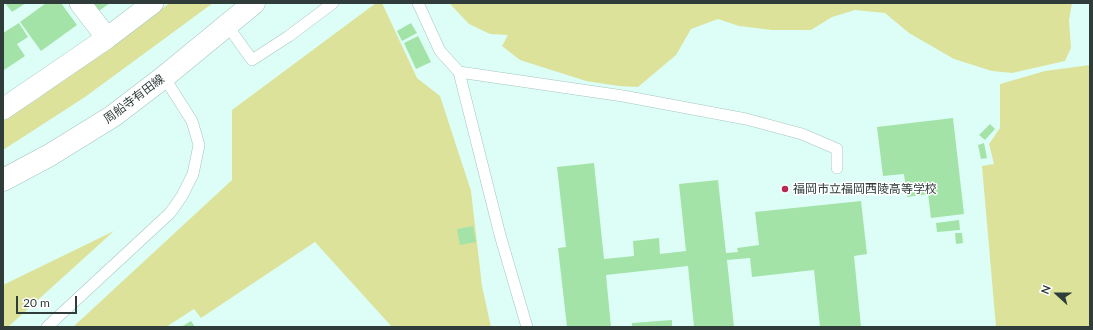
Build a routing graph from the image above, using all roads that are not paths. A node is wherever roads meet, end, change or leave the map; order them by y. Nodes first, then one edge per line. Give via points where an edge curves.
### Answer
1 (80, 3) edge
2 (153, 3) edge
3 (254, 3) edge
4 (333, 3) edge
5 (418, 3) edge
6 (227, 25) junction
7 (107, 38) junction
8 (459, 72) junction
9 (164, 77) junction
10 (3, 109) edge
11 (837, 168) dead end
12 (3, 180) edge
13 (47, 327) edge
14 (527, 327) edge

1 - 7 street
2 - 7 street
3 - 6 main road, 周船寺有田線
4 - 6 lane via 252,60
5 - 8 lane via 440,51
6 - 9 main road, 周船寺有田線
7 - 10 street
8 - 11 lane via 623,96 746,119 802,134 837,149
8 - 14 lane via 500,235
9 - 12 main road, 周船寺有田線 via 113,116 50,155
9 - 13 lane via 192,122 199,145 193,174 170,213

